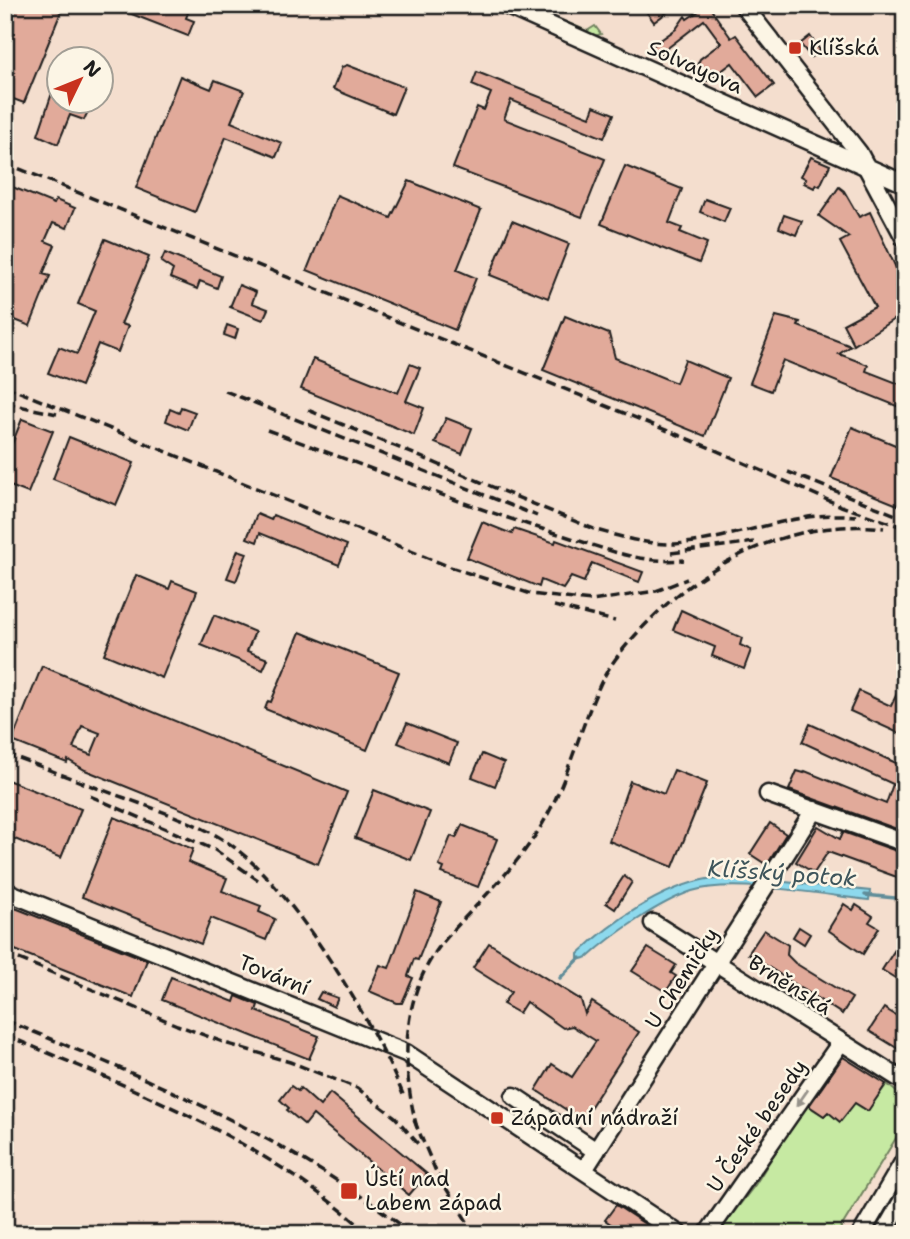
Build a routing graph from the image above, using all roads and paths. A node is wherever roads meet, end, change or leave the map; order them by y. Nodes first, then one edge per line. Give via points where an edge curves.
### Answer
1 (505, 5) edge
2 (743, 5) edge
3 (754, 12) edge
4 (868, 168) junction
5 (905, 184) edge
6 (905, 239) edge
7 (768, 794) dead end
8 (814, 810) junction
9 (905, 843) edge
10 (5, 891) edge
11 (653, 923) dead end
12 (716, 963) junction
13 (841, 1042) junction
14 (905, 1082) edge
15 (514, 1096) dead end
16 (596, 1151) junction
17 (905, 1159) edge
18 (584, 1170) junction
19 (905, 1196) edge
20 (679, 1234) edge
21 (707, 1234) edge
22 (861, 1234) edge
23 (883, 1234) edge

1 - 4 street, Solvayova
2 - 3 street
3 - 4 street
4 - 5 street, Solvayova
4 - 6 street
7 - 8 street
8 - 9 street
8 - 12 street, U Chemičky
10 - 18 street, Tovární via 384,1042 428,1066
11 - 12 street, Brněnská
12 - 13 street, Brněnská
12 - 16 street, U Chemičky
13 - 14 street, Brněnská
13 -> 21 street, U České besedy
15 - 16 street
16 - 18 street, U Chemičky
17 - 22 street
18 - 20 street, Tovární
19 - 23 street

